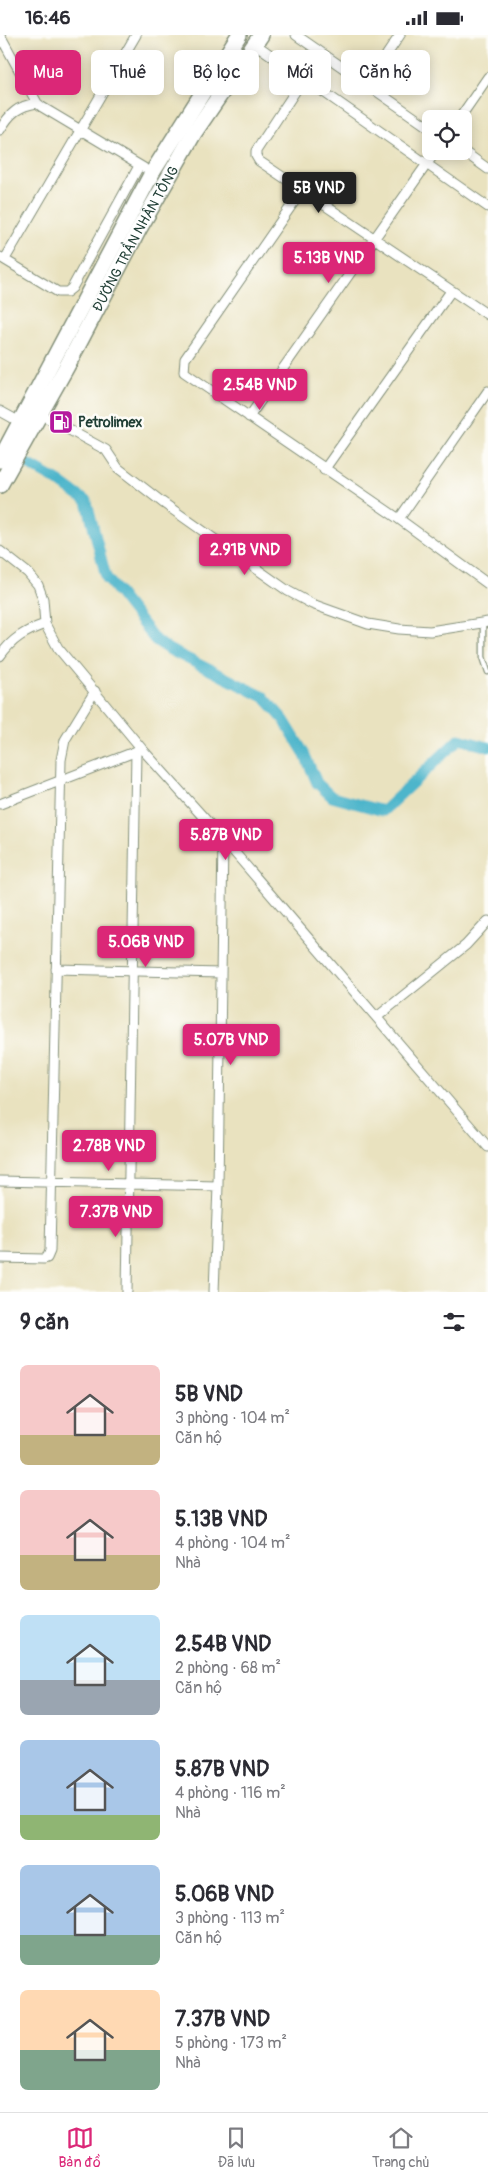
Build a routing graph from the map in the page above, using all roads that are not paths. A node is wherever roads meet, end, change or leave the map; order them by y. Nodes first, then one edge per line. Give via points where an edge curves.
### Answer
1 (0, 35) edge
2 (136, 35) edge
3 (239, 35) edge
4 (296, 35) edge
5 (400, 35) edge
6 (258, 39) edge
7 (271, 50) edge
8 (390, 50) edge
9 (341, 66) edge
10 (488, 77) edge
11 (293, 95) edge
12 (328, 95) edge
13 (383, 95) edge
14 (37, 103) junction
15 (465, 110) edge
16 (422, 123) edge
17 (0, 129) edge
18 (79, 131) junction
19 (472, 157) edge
20 (430, 160) edge
21 (427, 165) junction
22 (146, 169) junction
23 (488, 169) edge
24 (167, 181) junction
25 (303, 189) junction
26 (488, 207) edge
27 (376, 239) junction
28 (3, 258) edge
29 (451, 291) junction
30 (488, 315) edge
31 (488, 391) edge
32 (0, 411) edge
33 (40, 414) junction
34 (249, 417) junction
35 (20, 422) junction
36 (15, 445) junction
37 (5, 464) edge
38 (324, 470) junction
39 (0, 485) edge
40 (399, 519) junction
41 (0, 551) edge
42 (488, 584) edge
43 (485, 623) edge
44 (45, 624) junction
45 (0, 656) edge
46 (488, 672) edge
47 (95, 691) junction
48 (139, 750) junction
49 (61, 780) junction
50 (0, 804) edge
51 (222, 839) junction
52 (488, 921) edge
53 (56, 969) junction
54 (134, 971) junction
55 (221, 973) junction
56 (377, 1017) junction
57 (488, 1147) edge
58 (0, 1181) edge
59 (52, 1182) junction
60 (129, 1184) junction
61 (218, 1186) junction
62 (0, 1258) edge
63 (127, 1292) edge
64 (214, 1292) edge

1 - 14 street
2 - 18 street
3 - 22 highway, ĐƯỜNG TRẦN NHÂN TÔNG
4 - 9 street
5 - 8 street
6 - 7 street
6 - 24 highway, ĐƯỜNG TRẦN NHÂN TÔNG via 194,133
10 - 15 street
11 - 25 street via 256,151 256,156
12 - 21 street
13 - 16 street
14 - 17 street via 23,105
14 - 18 street
18 - 22 street
18 - 28 street
19 - 23 street
20 - 21 street
21 - 26 street
21 - 27 street
22 - 24 highway
22 - 28 street via 67,292 58,292
22 - 35 highway, ĐƯỜNG TRẦN NHÂN TÔNG
24 - 33 highway, ĐƯỜNG TRẦN NHÂN TÔNG
25 - 27 street
25 - 34 street via 183,363 184,372
27 - 29 street
27 - 34 street
29 - 30 street
29 - 38 street
31 - 40 street
32 - 35 street
33 - 36 highway, ĐƯỜNG TRẦN NHÂN TÔNG
33 - 43 street via 106,450 118,468 162,502 288,591 312,604 368,624 399,629 430,631
34 - 38 street
35 - 36 highway, ĐƯỜNG TRẦN NHÂN TÔNG
36 - 37 highway
37 - 39 highway
38 - 40 street
40 - 42 street
41 - 44 street via 38,585
43 - 46 lane via 483,657
44 - 45 street via 26,631
44 - 47 street via 58,648
47 - 48 street
47 - 49 street via 66,741 61,760
48 - 49 street
48 - 51 street
48 - 54 street
49 - 50 street
49 - 53 street
51 - 55 street
51 - 56 street
52 - 56 street via 466,945
53 - 54 street
53 - 59 street
54 - 55 street
54 - 60 street
55 - 61 street
56 - 57 street
58 - 59 street
59 - 60 street
59 - 62 street via 49,1255 44,1259
60 - 61 street
60 - 63 street
61 - 64 street

